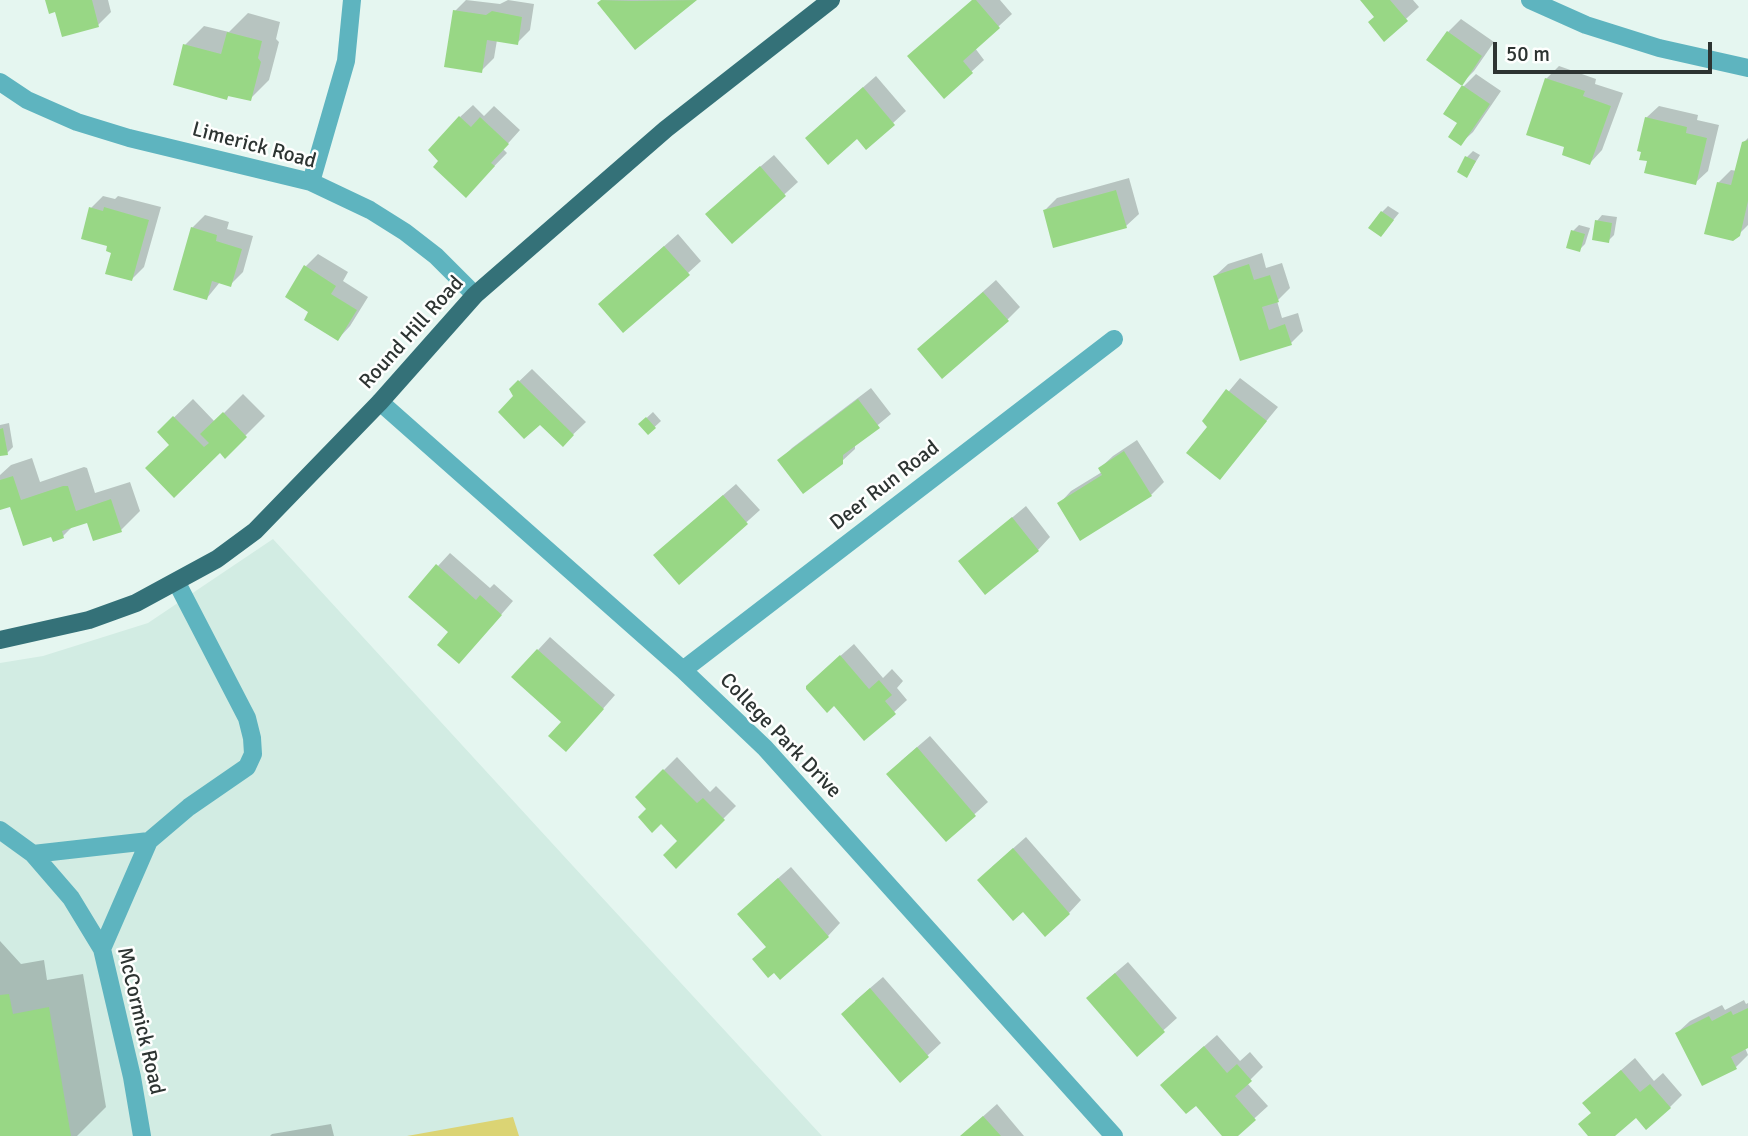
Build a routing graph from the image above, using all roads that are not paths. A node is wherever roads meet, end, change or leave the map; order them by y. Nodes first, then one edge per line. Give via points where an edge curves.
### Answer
1 (352, 0) edge
2 (831, 0) edge
3 (1530, 0) edge
4 (1748, 68) edge
5 (0, 82) edge
6 (311, 183) junction
7 (475, 295) junction
8 (1114, 339) dead end
9 (380, 402) junction
10 (177, 583) junction
11 (0, 640) edge
12 (683, 670) junction
13 (0, 830) edge
14 (149, 841) junction
15 (33, 854) junction
16 (102, 949) junction
17 (142, 1136) edge
18 (1114, 1136) edge

1 - 6 street via 346,61
2 - 7 main road, Round Hill Road via 666,129
3 - 4 street via 1598,29
5 - 6 street, Limerick Road via 27,100 77,122
6 - 7 street, Limerick Road via 405,232
7 - 9 main road, Round Hill Road
8 - 12 street, Deer Run Road
9 - 10 main road, Round Hill Road via 255,531
9 - 12 street, College Park Drive
10 - 11 main road, Round Hill Road via 89,620
10 - 14 street via 247,718 253,754 247,767
12 - 18 street, College Park Drive via 765,748
13 - 15 street, McCormick Road
14 - 15 street
14 - 16 street
15 - 16 street, McCormick Road via 71,898
16 - 17 street, McCormick Road

